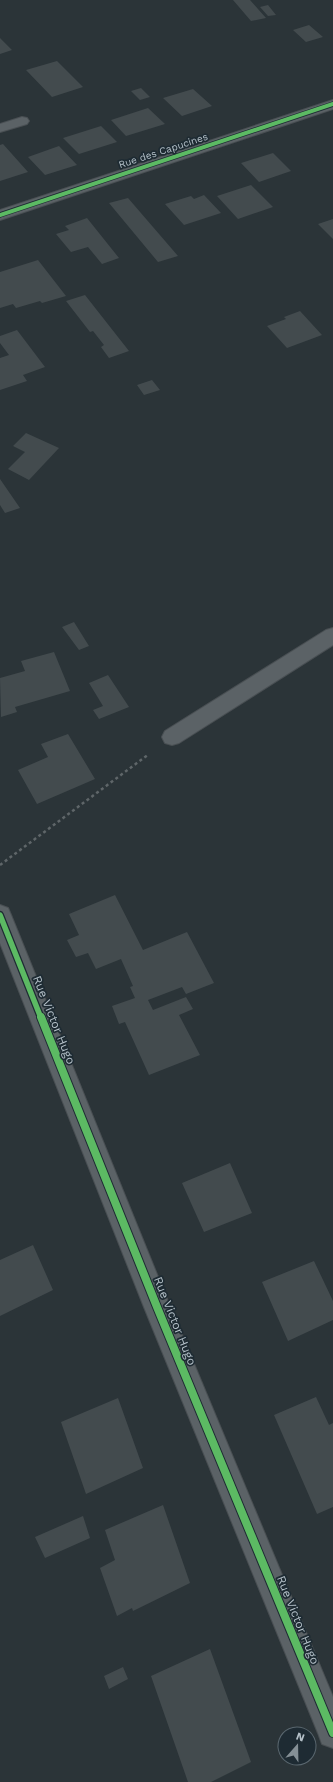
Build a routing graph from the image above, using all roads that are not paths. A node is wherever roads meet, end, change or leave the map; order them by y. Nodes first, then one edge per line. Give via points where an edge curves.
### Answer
1 (333, 104) edge
2 (22, 121) dead end
3 (0, 128) edge
4 (0, 215) edge
5 (333, 636) edge
6 (172, 737) road end
7 (0, 915) edge
8 (333, 1733) edge

1 - 4 street, Rue des Capucines
2 - 3 lane
5 - 6 street
7 - 8 street, Rue Victor Hugo via 157,1307

